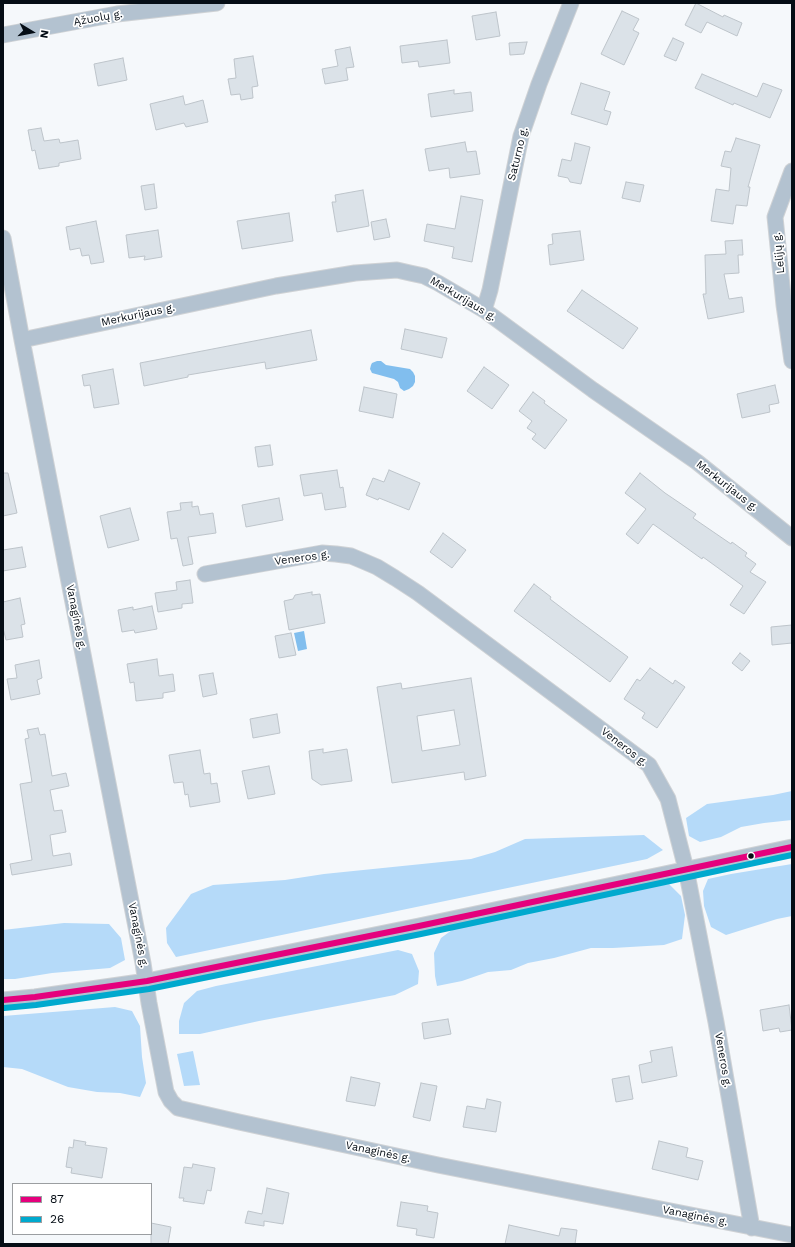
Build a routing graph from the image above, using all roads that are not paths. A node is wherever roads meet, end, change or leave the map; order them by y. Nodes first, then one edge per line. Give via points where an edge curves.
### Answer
1 (217, 3) edge
2 (571, 3) edge
3 (3, 35) edge
4 (792, 171) edge
5 (3, 238) edge
6 (484, 310) junction
7 (22, 340) junction
8 (792, 361) edge
9 (792, 538) edge
10 (205, 574) dead end
11 (792, 847) edge
12 (686, 869) junction
13 (147, 981) junction
14 (3, 1000) edge
15 (752, 1228) junction
16 (792, 1235) edge

1 - 3 street, Ąžuolų g. via 117,14
2 - 6 street, Saturno g. via 521,136
4 - 8 street, Lelijų g. via 775,217
5 - 7 street, Vanaginės g.
6 - 7 street, Merkurijaus g. via 424,276 397,270 355,273 276,286
6 - 9 street, Merkurijaus g. via 697,462
7 - 13 street, Vanaginės g.
10 - 12 street, Veneros g. via 322,554 336,554 364,561 395,578 649,765 668,800
11 - 12 street
12 - 13 street
12 - 15 street, Veneros g.
13 - 14 street
13 - 15 street, Vanaginės g. via 166,1092 178,1108
15 - 16 street, Vanaginės g.

